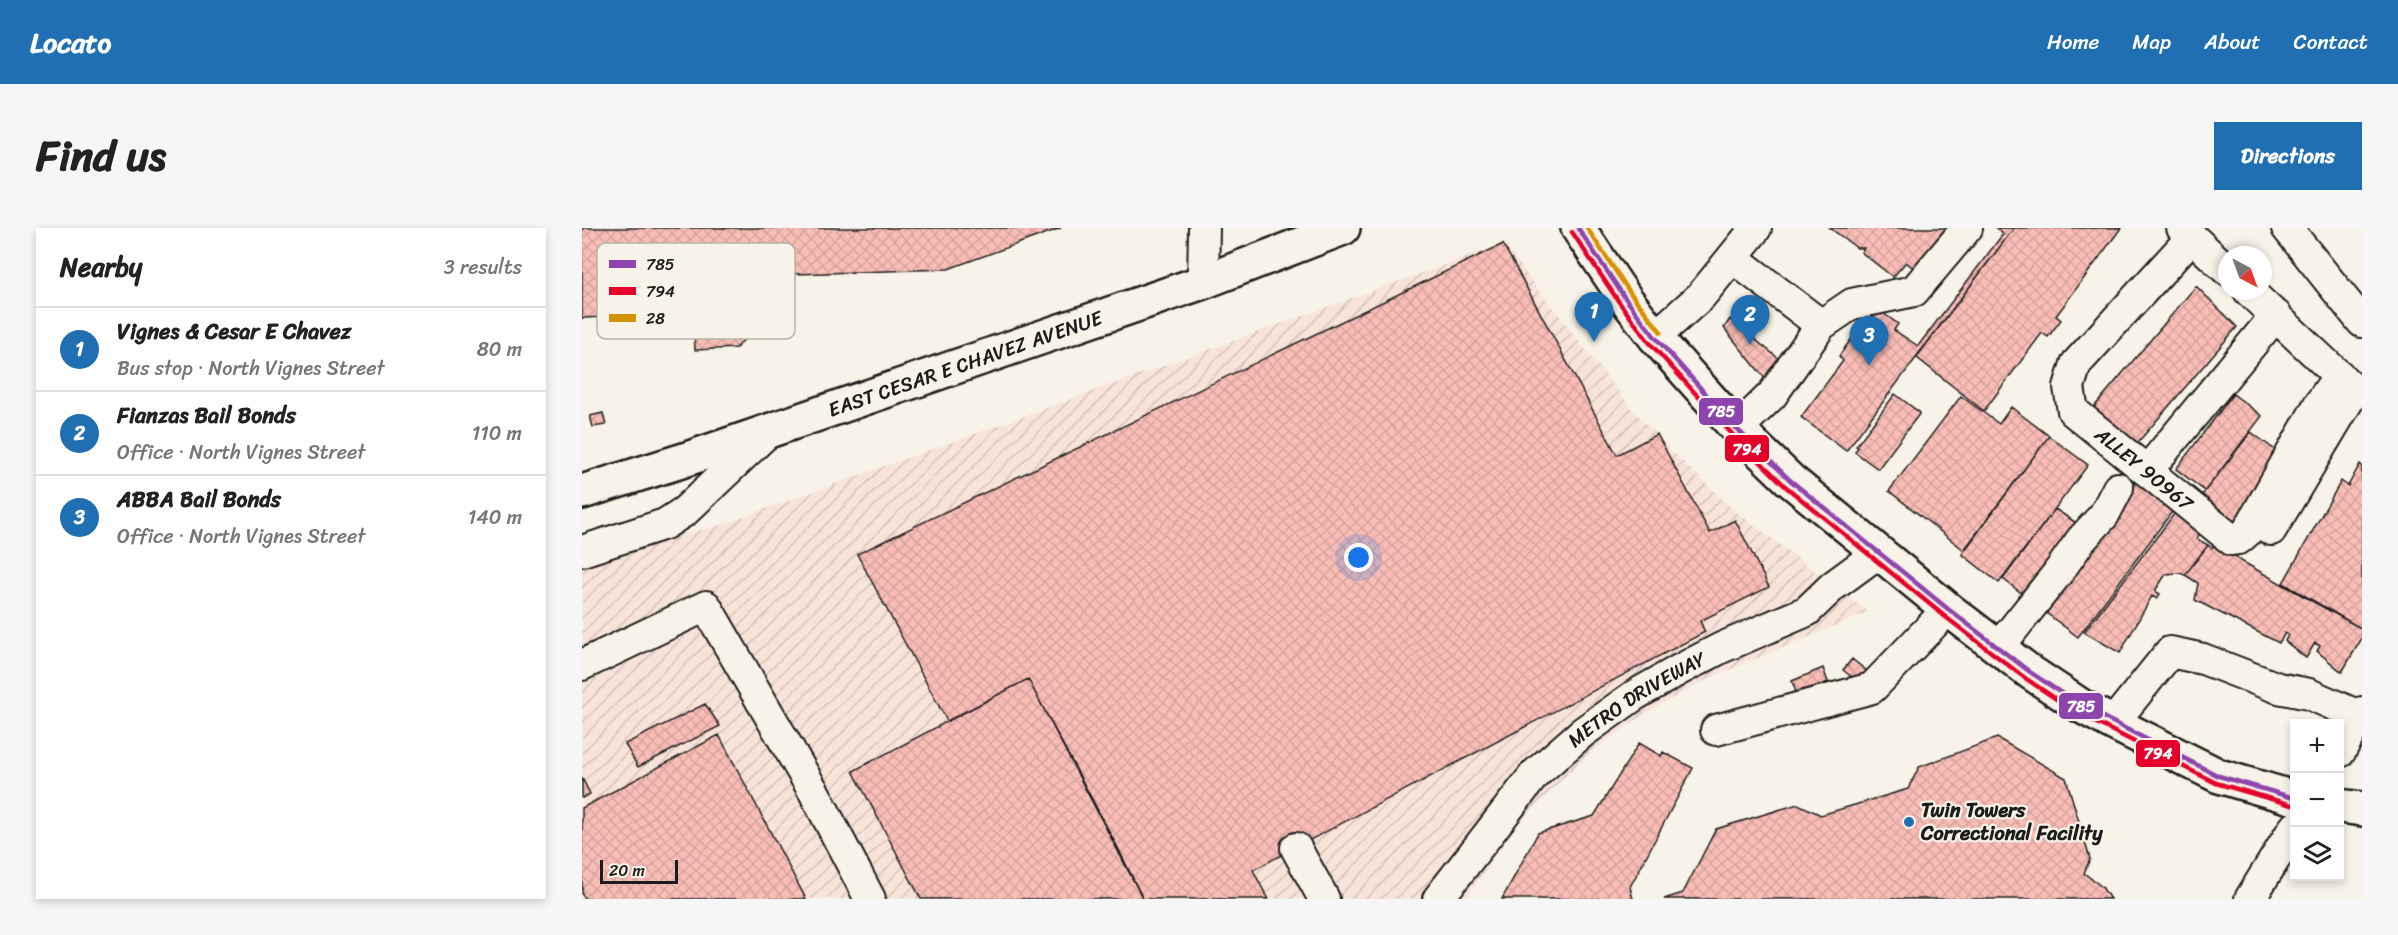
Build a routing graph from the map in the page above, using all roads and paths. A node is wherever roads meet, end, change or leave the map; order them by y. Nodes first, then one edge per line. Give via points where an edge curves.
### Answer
1 (1204, 228) edge
2 (1343, 228) edge
3 (1578, 228) edge
4 (1756, 228) edge
5 (1967, 228) edge
6 (2287, 228) edge
7 (2187, 233) edge
8 (1733, 258) junction
9 (2218, 262) edge
10 (1203, 282) junction
11 (2259, 300) edge
12 (2276, 315) junction
13 (2362, 322) edge
14 (1821, 325) junction
15 (1655, 337) junction
16 (2351, 389) edge
17 (771, 429) junction
18 (1737, 429) junction
19 (2147, 471) junction
20 (2118, 488) dead end
21 (582, 492) edge
22 (2261, 547) dead end
23 (582, 550) edge
24 (1878, 553) junction
25 (1948, 609) junction
26 (1998, 648) junction
27 (582, 665) edge
28 (2359, 721) edge
29 (2113, 723) junction
30 (1716, 730) dead end
31 (2344, 745) edge
32 (2290, 797) edge
33 (2344, 807) edge
34 (2362, 809) edge
35 (2290, 836) edge
36 (1296, 848) dead end
37 (870, 899) edge
38 (1324, 899) edge
39 (1438, 899) edge
40 (2250, 899) edge

1 - 10 street
2 - 10 main road, EAST CESAR E CHAVEZ AVENUE
3 - 15 main road
4 - 8 street
5 - 14 street via 1914,291 1852,304
6 - 13 street
7 - 9 street
7 - 19 street, ALLEY 90967 via 2076,364 2068,387 2073,411
8 - 14 street
8 - 15 street via 1701,296
10 - 17 main road, EAST CESAR E CHAVEZ AVENUE
11 - 12 street
12 - 16 street
12 - 19 street
14 - 18 street via 1772,395
15 - 18 main road
16 - 19 street, ALLEY 90967 via 2318,406 2247,532 2239,539 2232,540
16 - 22 street
17 - 21 main road, EAST CESAR E CHAVEZ AVENUE
17 - 23 street via 685,511 665,524
18 - 24 main road via 1790,480
20 - 26 street via 2104,515
24 - 25 main road
24 - 39 street, METRO DRIVEWAY via 1807,610 1679,670 1583,732 1536,774
25 - 26 main road
25 - 30 street via 1872,688
26 - 29 main road via 2081,706
27 - 37 street via 706,606 814,792
28 - 29 street via 2309,694 2277,688 2203,659 2170,652
28 - 31 street
29 - 32 main road via 2219,776
33 - 34 main road
35 - 40 street
36 - 38 street

